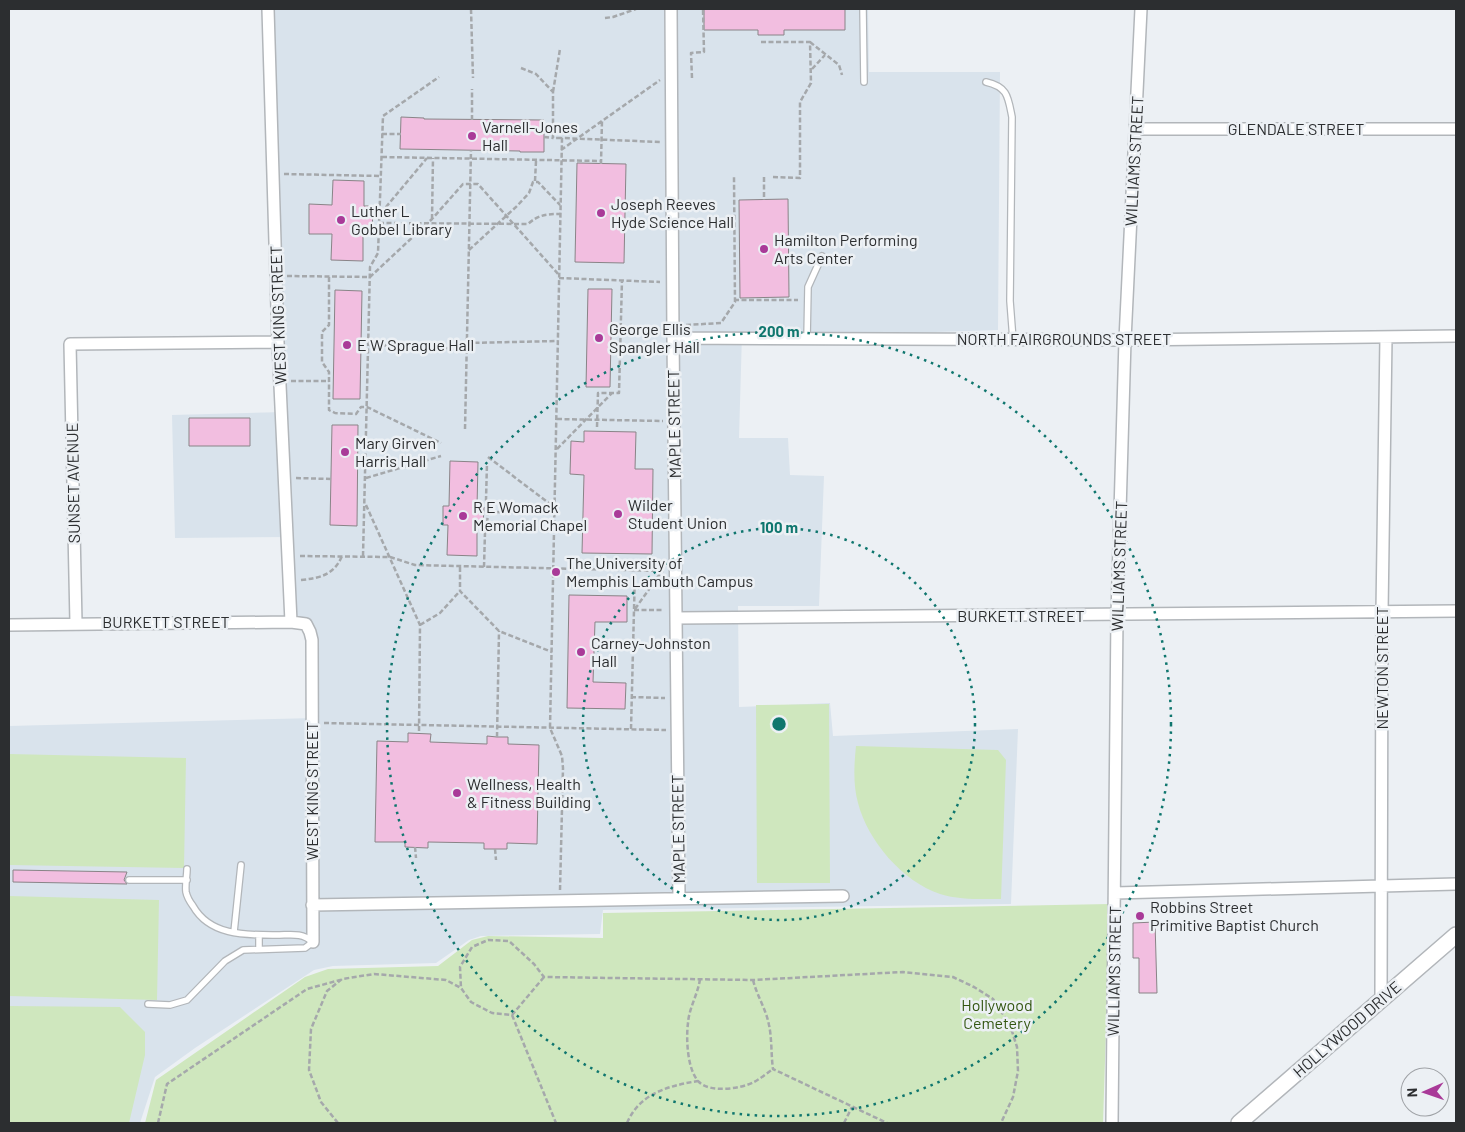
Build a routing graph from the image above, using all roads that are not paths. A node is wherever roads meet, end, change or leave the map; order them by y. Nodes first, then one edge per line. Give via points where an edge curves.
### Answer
1 (268, 9) edge
2 (671, 9) edge
3 (863, 9) edge
4 (1141, 9) edge
5 (864, 82) dead end
6 (986, 82) dead end
7 (1456, 128) edge
8 (1136, 129) junction
9 (822, 256) dead end
10 (1456, 336) edge
11 (1386, 337) junction
12 (673, 338) junction
13 (807, 339) junction
14 (1013, 340) junction
15 (1125, 340) junction
16 (278, 342) junction
17 (1456, 611) edge
18 (1382, 612) junction
19 (1117, 615) junction
20 (676, 618) junction
21 (291, 622) junction
22 (76, 623) junction
23 (9, 625) edge
24 (312, 640) joint
25 (240, 865) dead end
26 (187, 869) dead end
27 (129, 880) dead end
28 (187, 880) junction
29 (1456, 884) edge
30 (1381, 886) junction
31 (1115, 893) junction
32 (843, 896) dead end
33 (679, 898) junction
34 (312, 905) junction
35 (234, 932) junction
36 (259, 935) junction
37 (1456, 935) edge
38 (313, 942) junction
39 (259, 949) junction
40 (1381, 1000) junction
41 (148, 1004) dead end
42 (1112, 1123) edge
43 (1239, 1123) edge

1 - 16 street, WEST KING STREET
2 - 12 street, MAPLE STREET
3 - 5 lane
4 - 8 street, WILLIAMS STREET
6 - 14 lane via 997,84 1007,94 1012,116 1010,301
7 - 8 street, GLENDALE STREET
8 - 15 street, WILLIAMS STREET
9 - 13 lane via 808,287
10 - 11 street, NORTH FAIRGROUNDS STREET
11 - 15 street, NORTH FAIRGROUNDS STREET
11 - 18 street, NEWTON STREET
12 - 13 street, NORTH FAIRGROUNDS STREET
12 - 20 street, MAPLE STREET
13 - 14 street, NORTH FAIRGROUNDS STREET
14 - 15 street, NORTH FAIRGROUNDS STREET
15 - 19 street, WILLIAMS STREET
16 - 21 street, WEST KING STREET
16 - 22 street, SUNSET AVENUE via 70,344
17 - 18 street, BURKETT STREET
18 - 19 street, BURKETT STREET
18 - 30 street, NEWTON STREET
19 - 20 street, BURKETT STREET
19 - 31 street, WILLIAMS STREET
20 - 33 street, MAPLE STREET
21 - 22 street, BURKETT STREET
21 - 24 street, BURKETT STREET via 306,624
22 - 23 street, BURKETT STREET
24 - 34 street, WEST KING STREET
25 - 35 lane
26 - 28 lane
27 - 28 lane
28 - 35 lane via 188,898 205,922
29 - 30 street
30 - 31 street
30 - 40 street, NEWTON STREET
31 - 42 street, WILLIAMS STREET
32 - 33 street
33 - 34 street
34 - 38 street, WEST KING STREET
35 - 36 lane
36 - 38 lane via 305,936
36 - 39 lane
37 - 40 street, HOLLYWOOD DRIVE
38 - 39 lane via 304,948
39 - 41 lane via 236,953 186,1000 170,1005
40 - 43 street, HOLLYWOOD DRIVE

